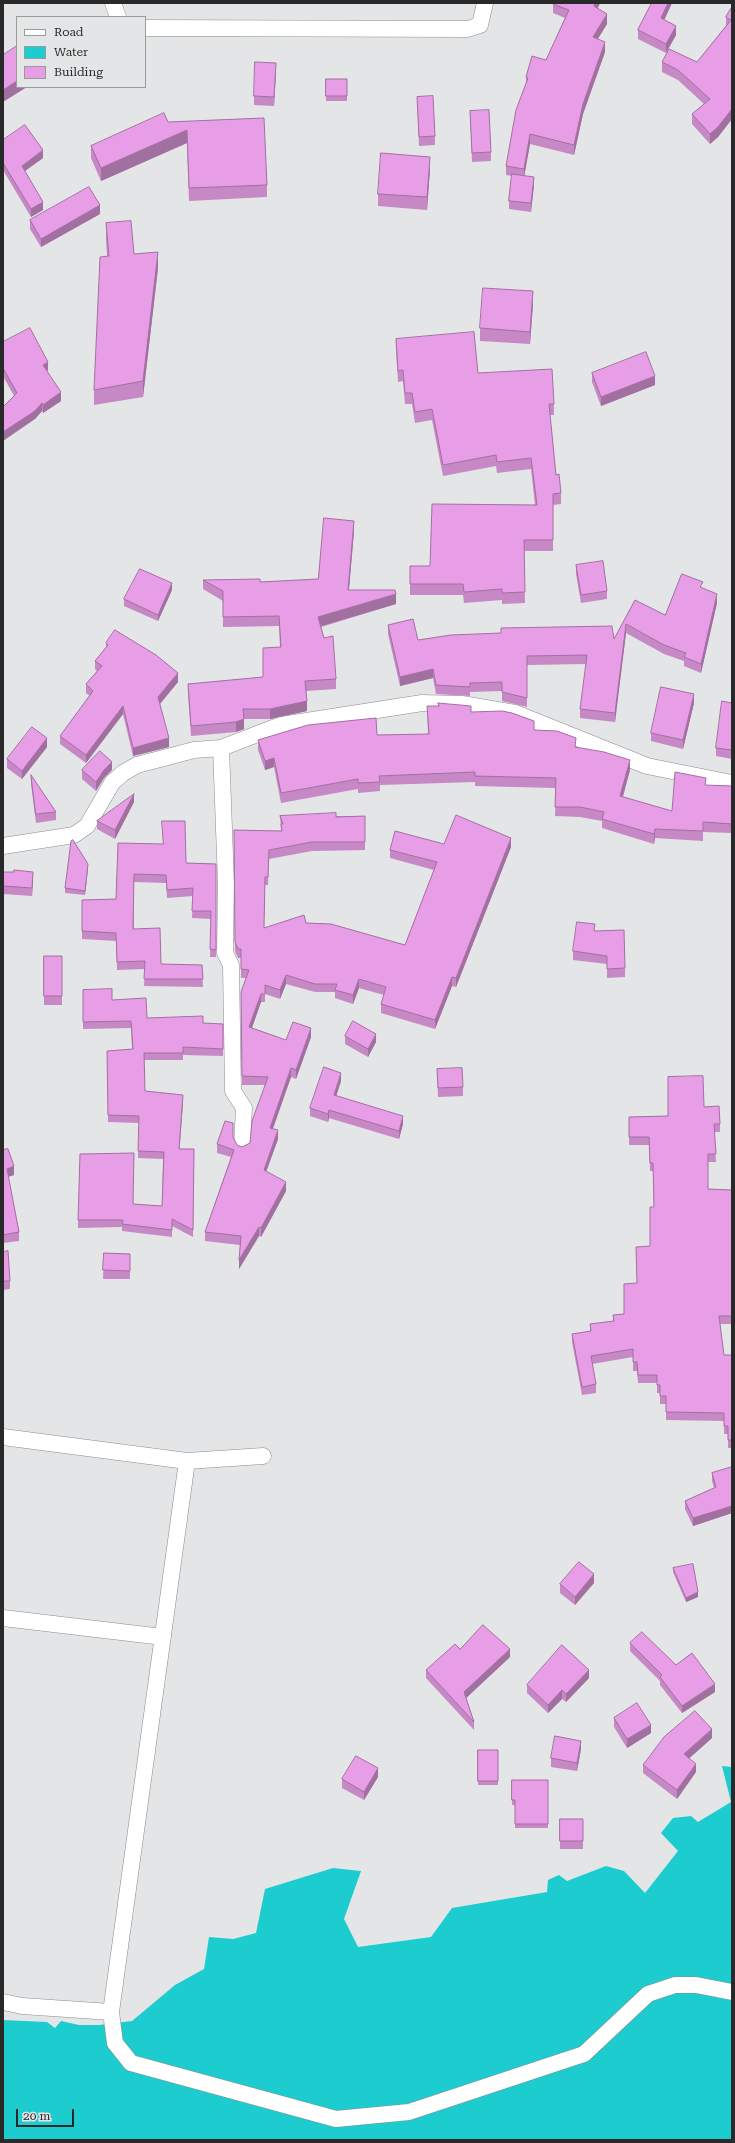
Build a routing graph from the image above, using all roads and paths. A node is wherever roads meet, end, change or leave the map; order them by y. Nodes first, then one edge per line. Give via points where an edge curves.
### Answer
1 (113, 3) edge
2 (485, 3) edge
3 (118, 16) edge
4 (146, 28) edge
5 (221, 748) junction
6 (732, 783) edge
7 (3, 846) edge
8 (242, 1146) edge
9 (3, 1437) edge
10 (263, 1456) dead end
11 (187, 1461) junction
12 (3, 1618) edge
13 (163, 1637) junction
14 (732, 1992) edge
15 (3, 2002) edge
16 (111, 2012) junction

1 - 3 street
2 - 4 street via 480,25 468,29
5 - 6 street via 281,725 422,703 462,704 516,713 648,766
5 - 7 street via 194,750 137,765 122,773 112,783 87,826 74,835
5 - 8 street via 226,953 231,965 233,1091 244,1108
9 - 11 street
10 - 11 street
11 - 13 street
12 - 13 street
13 - 16 street
14 - 16 street via 675,1985 648,1994 584,2054 409,2112 336,2119 131,2063 115,2043
15 - 16 street via 22,2006

